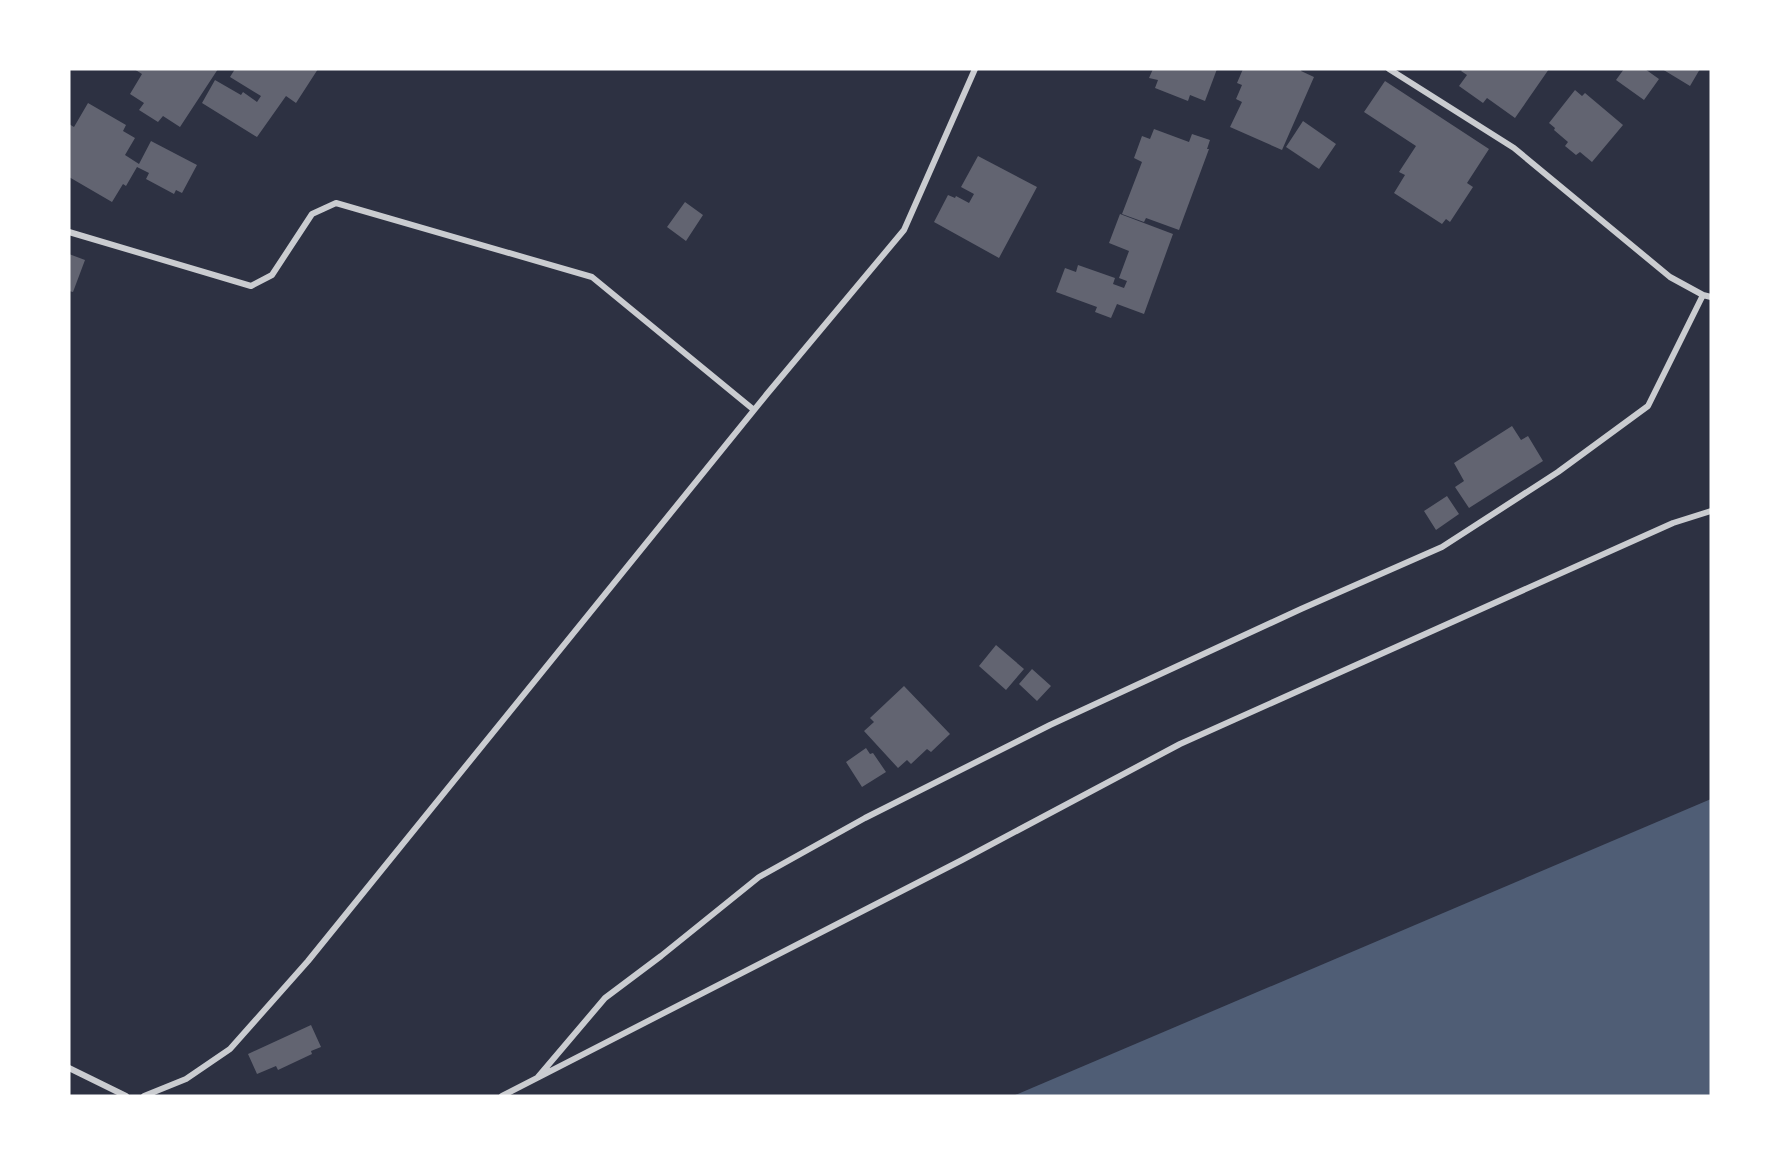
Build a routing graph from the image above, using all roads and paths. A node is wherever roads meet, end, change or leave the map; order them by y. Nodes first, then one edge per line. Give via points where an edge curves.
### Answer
1 (975, 69) edge
2 (1389, 69) edge
3 (69, 232) edge
4 (1702, 295) junction
5 (1711, 297) edge
6 (754, 410) junction
7 (1711, 511) edge
8 (69, 1068) edge
9 (538, 1077) junction
10 (126, 1096) edge
11 (144, 1096) edge
12 (502, 1096) edge

1 - 6 street via 904,230
2 - 4 street via 1514,148 1671,277
3 - 6 street via 251,286 272,275 312,213 336,203 592,277
4 - 5 street
4 - 9 street via 1648,406 1558,472 1442,547 1050,725 865,818 759,877 605,998
6 - 11 street via 300,970 230,1049 186,1079
7 - 9 street via 1673,523 1180,744
8 - 10 street
9 - 12 street

